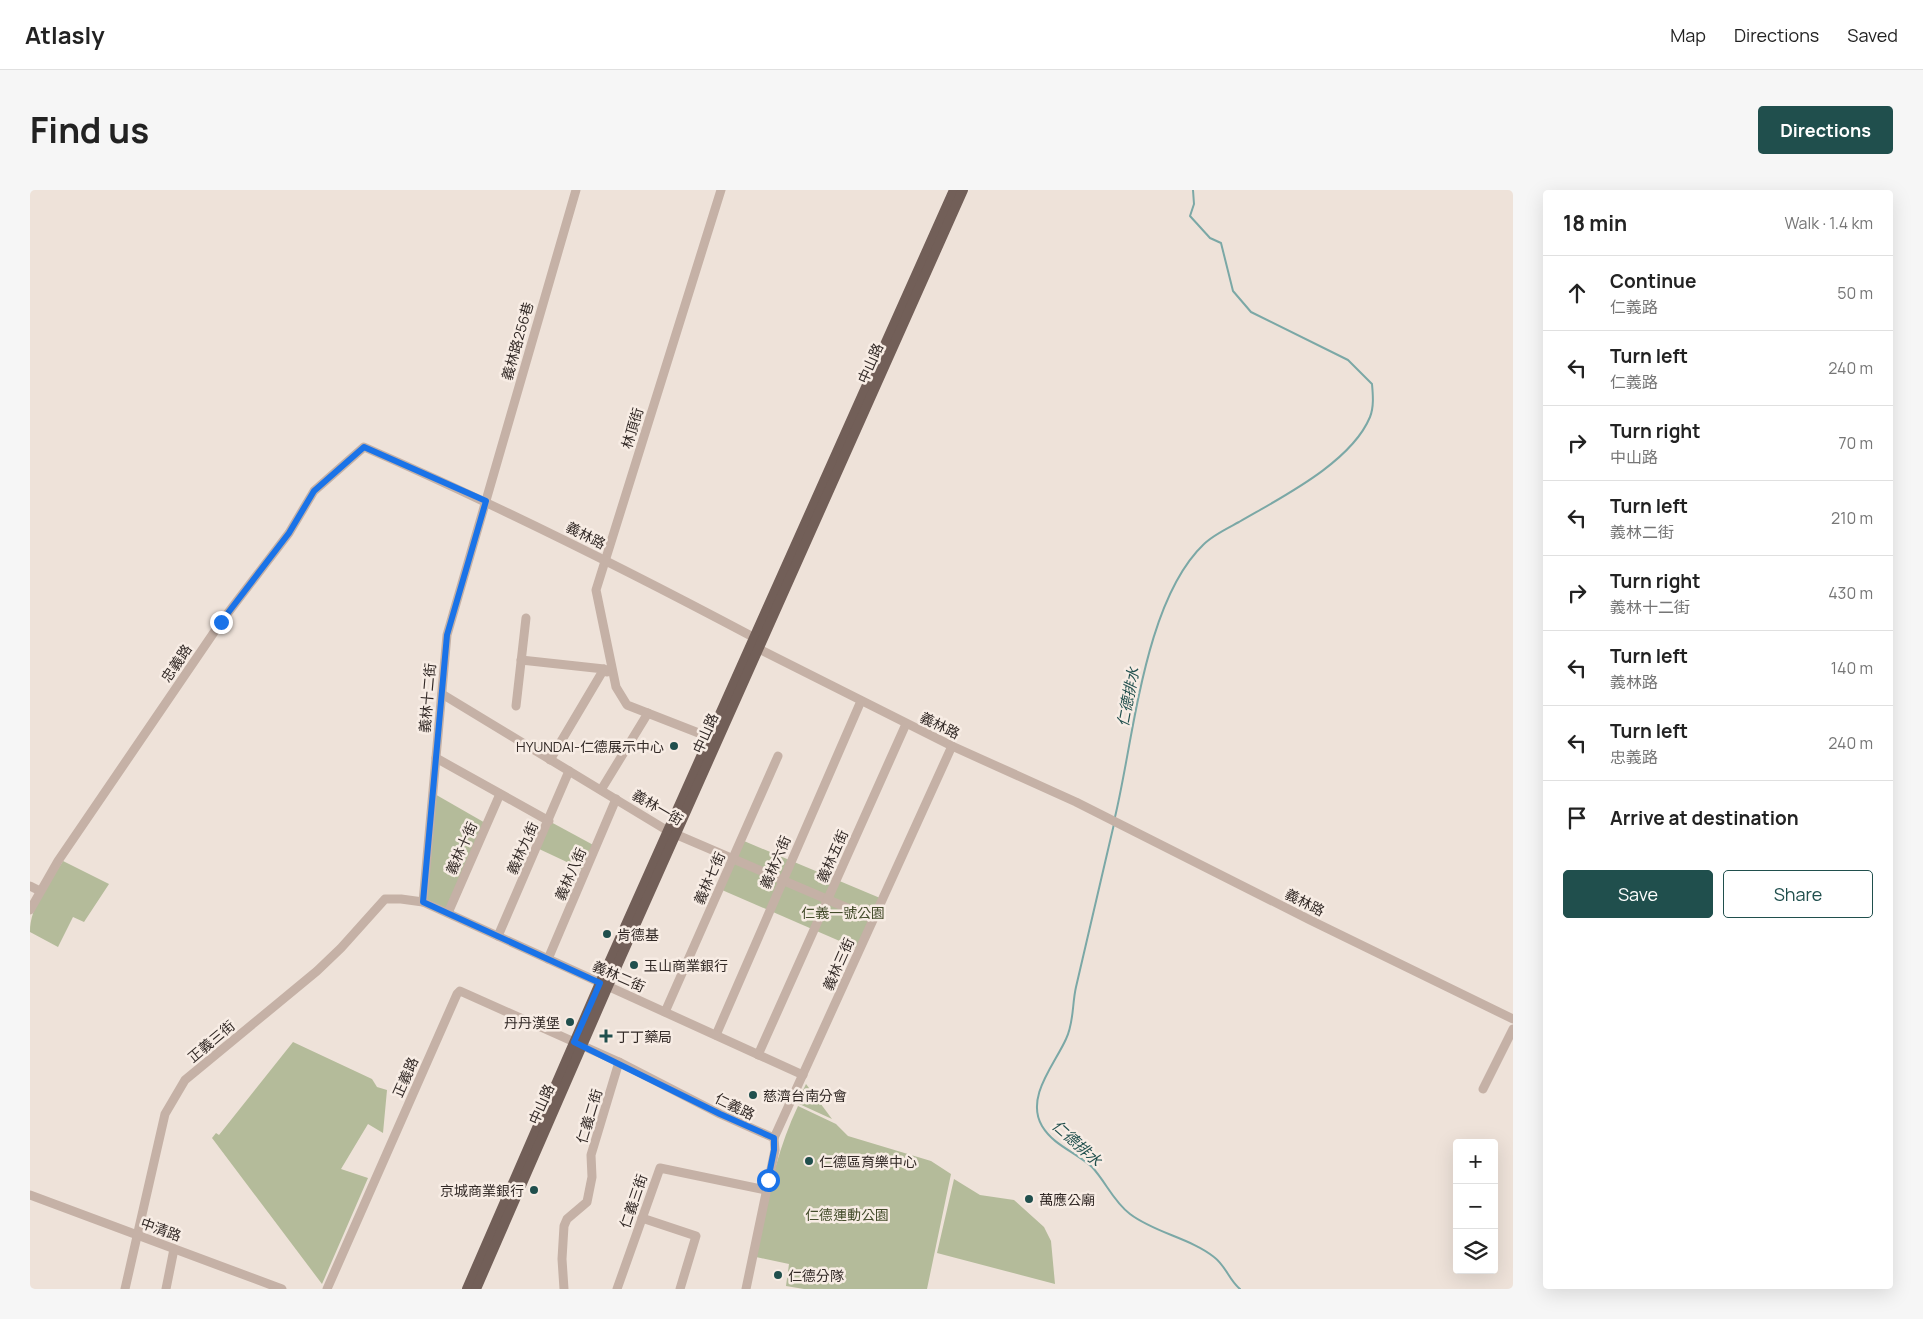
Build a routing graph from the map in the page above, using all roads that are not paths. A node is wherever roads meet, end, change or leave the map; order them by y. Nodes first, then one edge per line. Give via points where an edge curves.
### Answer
1 (576, 190) edge
2 (721, 190) edge
3 (954, 190) edge
4 (963, 190) edge
5 (364, 447) joint
6 (486, 501) junction
7 (604, 560) junction
8 (526, 618) dead end
9 (755, 638) junction
10 (759, 649) junction
11 (521, 660) junction
12 (604, 669) junction
13 (614, 676) junction
14 (442, 694) junction
15 (861, 701) junction
16 (516, 706) dead end
17 (648, 713) junction
18 (906, 724) junction
19 (713, 738) junction
20 (952, 746) junction
21 (778, 756) dead end
22 (436, 758) junction
23 (550, 760) junction
24 (569, 771) junction
25 (601, 790) junction
26 (500, 794) junction
27 (616, 799) junction
28 (549, 821) junction
29 (672, 832) junction
30 (733, 858) junction
31 (783, 880) junction
32 (30, 886) edge
33 (40, 891) junction
34 (828, 899) junction
35 (423, 902) junction
36 (30, 910) edge
37 (448, 913) junction
38 (873, 919) junction
39 (498, 936) junction
40 (548, 959) junction
41 (604, 984) junction
42 (666, 1012) junction
43 (1513, 1019) edge
44 (1513, 1029) edge
45 (716, 1035) junction
46 (578, 1044) junction
47 (758, 1055) junction
48 (619, 1062) junction
49 (803, 1075) junction
50 (1483, 1089) dead end
51 (774, 1138) junction
52 (766, 1190) junction
53 (30, 1196) edge
54 (642, 1218) junction
55 (136, 1235) junction
56 (174, 1249) junction
57 (125, 1289) edge
58 (166, 1289) edge
59 (282, 1289) edge
60 (327, 1289) edge
61 (468, 1289) edge
62 (476, 1289) edge
63 (564, 1289) edge
64 (617, 1289) edge
65 (680, 1289) edge
66 (746, 1289) edge

1 - 6 street, 義林路256巷
2 - 7 street, 林頂街
3 - 9 main road, 中山路
4 - 10 main road, 中山路
5 - 6 street, 義林路
5 - 33 street, 忠義路 via 314,491 289,533 221,622
6 - 7 street, 義林路
6 - 14 street, 義林十二街 via 447,635
7 - 9 street, 義林路
7 - 13 street, 林頂街 via 596,590
8 - 11 street
9 - 10 street
9 - 19 main road, 中山路
10 - 15 street, 義林路
10 - 19 main road, 中山路
11 - 12 street
11 - 16 street
12 - 13 street
12 - 23 street
13 - 17 street, 林頂街 via 616,687 627,705
14 - 22 street, 義林十二街
14 - 23 street, 義林一街
15 - 18 street, 義林路
15 - 31 street, 義林六街
17 - 19 street, 林頂街
17 - 25 street
18 - 20 street, 義林路
18 - 34 street, 義林五街
19 - 29 main road, 中山路
20 - 38 street, 義林三街
20 - 43 street, 義林路 via 1076,802
21 - 30 street, 義林七街
22 - 26 street
22 - 35 street, 義林十二街
23 - 24 street, 義林一街
24 - 25 street, 義林一街
24 - 28 street, 義林九街
25 - 27 street, 義林一街
26 - 28 street
26 - 37 street, 義林十街
27 - 29 street, 義林一街
27 - 40 street, 義林八街
28 - 39 street, 義林九街
29 - 30 street, 義林一街
29 - 41 main road, 中山路
30 - 31 street, 義林一街
30 - 42 street, 義林七街
31 - 34 street, 義林一街
31 - 45 street, 義林六街
32 - 33 street
33 - 36 street, 忠義路
34 - 38 street, 義林一街
34 - 47 street, 義林五街
35 - 37 street, 義林二街
35 - 55 street, 正義三街 via 385,899 317,971 185,1080 165,1114
37 - 39 street, 義林二街
38 - 49 street, 義林三街
39 - 40 street, 義林二街
40 - 41 street, 義林二街
41 - 42 street, 義林二街
41 - 46 main road, 中山路
42 - 45 street, 義林二街
44 - 50 street
45 - 47 street, 義林二街
46 - 48 street, 仁義路
46 - 60 street, 正義路 via 464,992 457,994
46 - 61 main road, 中山路
46 - 62 main road, 中山路
47 - 49 street, 義林二街
48 - 51 street, 仁義路
48 - 63 street, 仁義二街 via 591,1155 592,1177 587,1202 567,1219 564,1226
49 - 51 street, 義林三街
51 - 52 street
52 - 54 street, 仁義三街 via 660,1168
52 - 66 street
53 - 55 street, 中清路
54 - 64 street, 仁義三街
54 - 65 street via 696,1236
55 - 56 street, 中清路
55 - 57 street, 正義三街
56 - 58 street
56 - 59 street, 中清路

